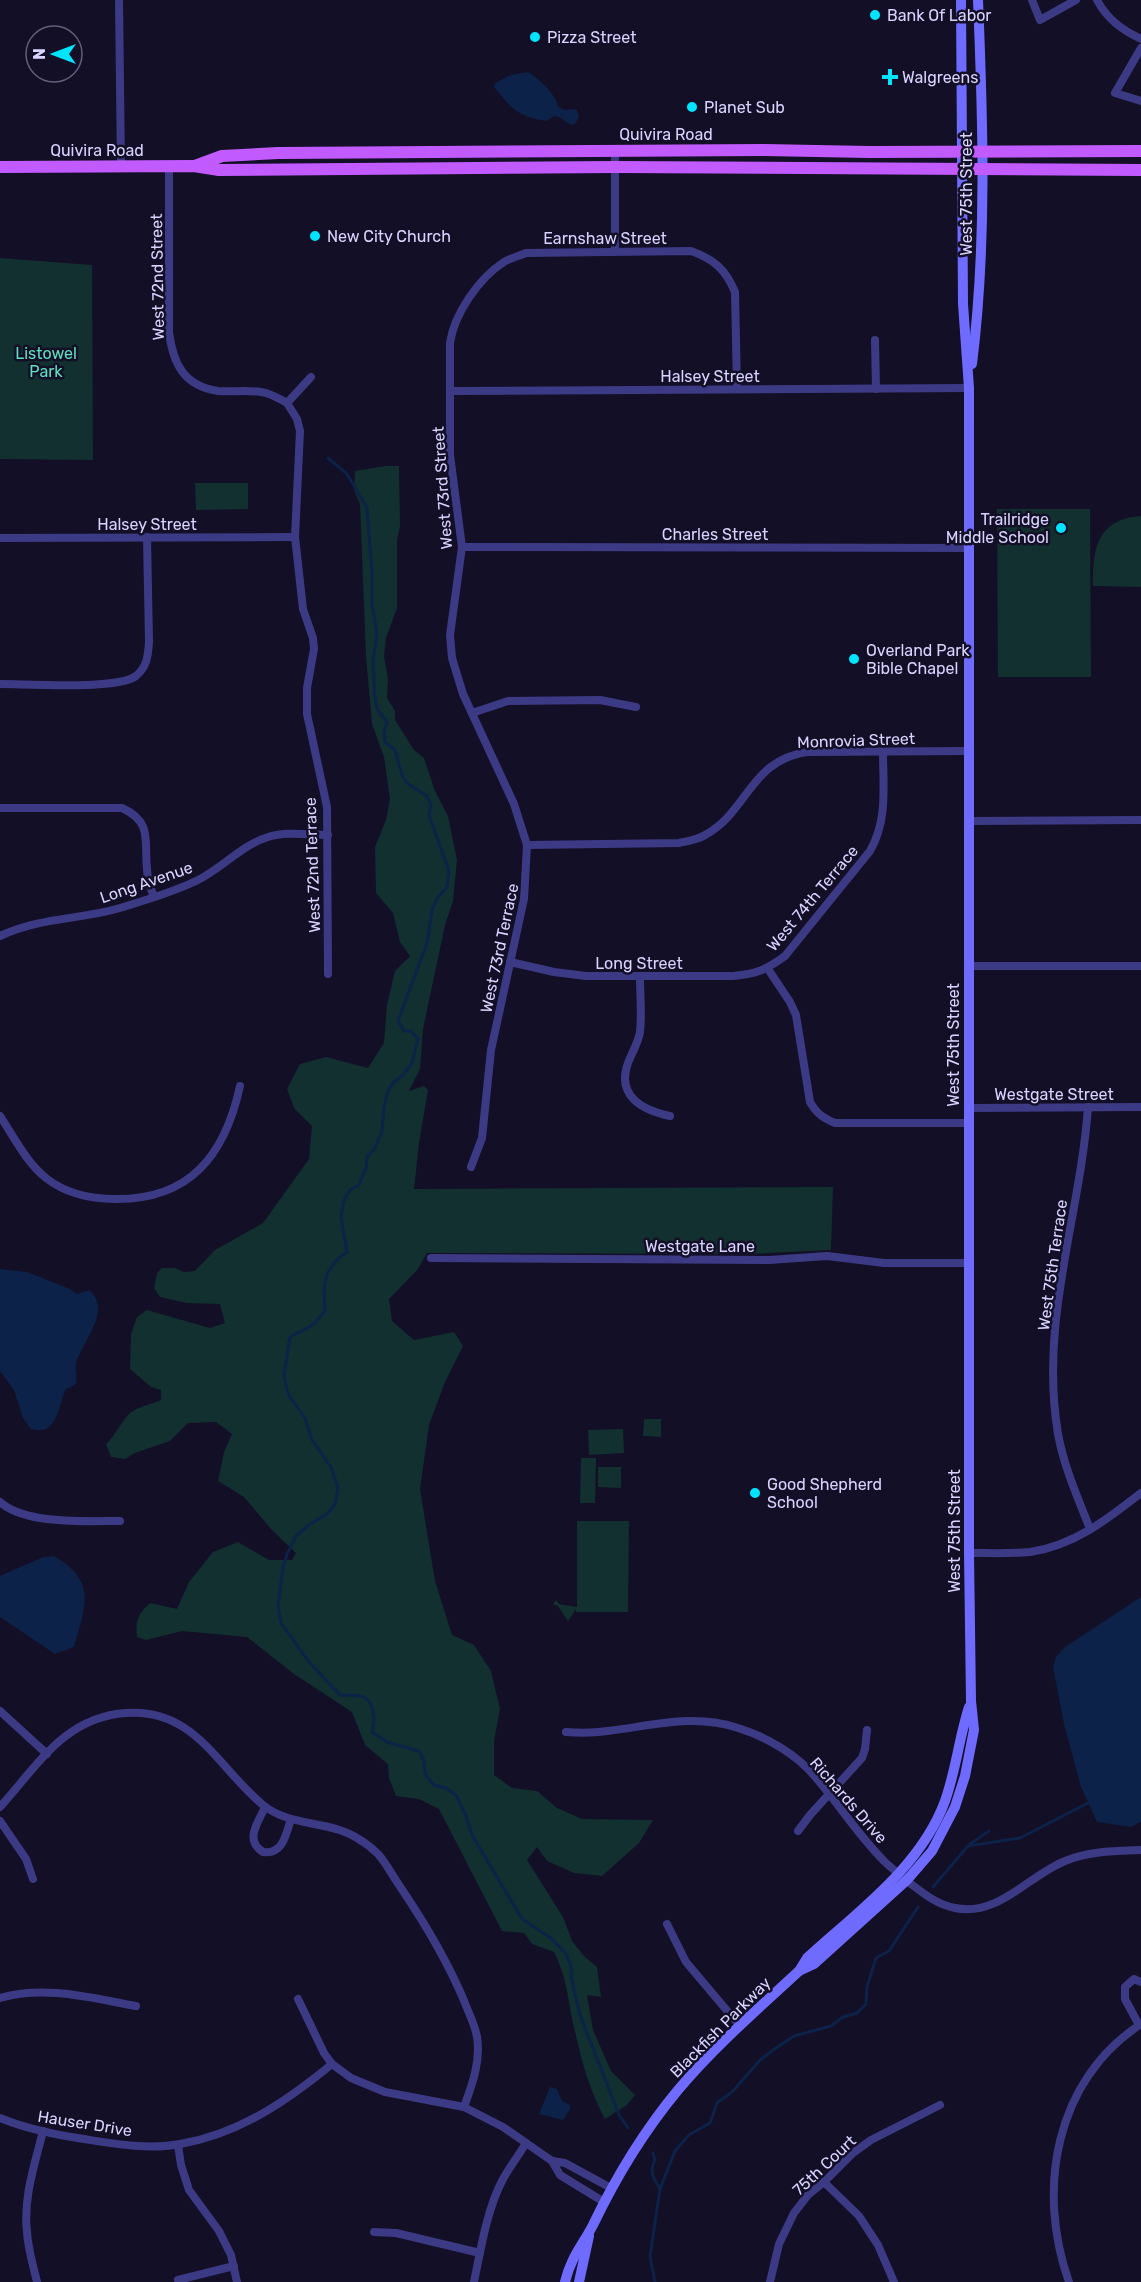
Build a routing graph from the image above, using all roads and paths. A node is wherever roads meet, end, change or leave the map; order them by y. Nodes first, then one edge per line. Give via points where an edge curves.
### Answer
1 (119, 0) edge
2 (960, 0) edge
3 (978, 0) edge
4 (1032, 0) edge
5 (1076, 0) edge
6 (1097, 0) edge
7 (1141, 39) edge
8 (1141, 48) edge
9 (1141, 101) edge
10 (615, 150) junction
11 (801, 150) junction
12 (982, 150) junction
13 (963, 151) junction
14 (1141, 151) edge
15 (401, 152) junction
16 (169, 166) junction
17 (194, 166) junction
18 (0, 167) edge
19 (121, 167) junction
20 (615, 167) junction
21 (402, 169) junction
22 (801, 169) junction
23 (963, 170) junction
24 (982, 170) junction
25 (1141, 170) edge
26 (615, 251) junction
27 (465, 303) joint
28 (875, 340) dead end
29 (311, 377) dead end
30 (969, 388) junction
31 (738, 389) junction
32 (876, 389) junction
33 (450, 392) junction
34 (286, 403) junction
35 (147, 537) junction
36 (295, 537) junction
37 (0, 538) edge
38 (462, 547) junction
39 (969, 548) junction
40 (454, 602) joint
41 (0, 684) edge
42 (636, 707) dead end
43 (472, 713) junction
44 (969, 751) junction
45 (883, 752) junction
46 (0, 808) edge
47 (1141, 820) edge
48 (968, 821) junction
49 (328, 835) junction
50 (528, 845) junction
51 (154, 897) junction
52 (0, 936) edge
53 (510, 962) junction
54 (968, 966) junction
55 (1141, 966) edge
56 (768, 969) junction
57 (328, 974) dead end
58 (640, 976) junction
59 (240, 1086) dead end
60 (1088, 1107) junction
61 (1141, 1107) edge
62 (968, 1108) junction
63 (0, 1116) edge
64 (669, 1116) dead end
65 (968, 1123) junction
66 (471, 1167) dead end
67 (431, 1258) dead end
68 (969, 1263) junction
69 (1141, 1493) edge
70 (0, 1502) edge
71 (120, 1521) dead end
72 (1090, 1529) junction
73 (969, 1552) junction
74 (0, 1711) edge
75 (867, 1730) dead end
76 (566, 1732) dead end
77 (47, 1754) junction
78 (828, 1795) junction
79 (0, 1807) edge
80 (265, 1807) junction
81 (291, 1819) junction
82 (0, 1821) edge
83 (798, 1831) dead end
84 (1141, 1850) edge
85 (903, 1877) junction
86 (33, 1879) dead end
87 (667, 1924) dead end
88 (1141, 1982) edge
89 (0, 1998) edge
90 (298, 1999) dead end
91 (136, 2006) dead end
92 (1140, 2024) edge
93 (740, 2026) junction
94 (332, 2064) junction
95 (940, 2105) dead end
96 (464, 2107) junction
97 (0, 2118) edge
98 (43, 2131) junction
99 (526, 2143) junction
100 (178, 2145) junction
101 (552, 2161) junction
102 (824, 2182) junction
103 (611, 2188) junction
104 (604, 2202) junction
105 (590, 2230) junction
106 (374, 2232) dead end
107 (480, 2253) junction
108 (234, 2266) junction
109 (178, 2280) dead end
110 (37, 2282) edge
111 (237, 2282) edge
112 (474, 2282) edge
113 (565, 2282) edge
114 (579, 2282) edge
115 (770, 2282) edge
116 (894, 2282) edge
117 (1069, 2282) edge

1 - 19 street
2 - 13 main road, West 75th Street
3 - 12 main road, West 75th Street
4 - 5 street via 1040,20
6 - 7 street via 1114,23
8 - 9 street via 1115,93
10 - 11 main road, Quivira Road
10 - 15 main road, Quivira Road
10 - 20 street
11 - 13 main road, Quivira Road
11 - 22 main road
12 - 13 main road, Quivira Road
12 - 14 main road, Quivira Road
12 - 24 main road, West 75th Street
13 - 23 main road, West 75th Street
15 - 17 main road, Quivira Road via 222,156
15 - 21 main road
16 - 17 main road, Quivira Road
16 - 19 main road, Quivira Road
16 - 34 street, West 72nd Street via 169,332 177,364 191,381 217,391 262,392
17 - 21 main road, Quivira Road via 219,171
18 - 19 main road, Quivira Road
20 - 21 main road, Quivira Road
20 - 22 main road, Quivira Road
20 - 26 street
22 - 23 main road, Quivira Road
23 - 24 main road, Quivira Road
23 - 30 main road, West 75th Street via 963,304
24 - 25 main road, Quivira Road
24 - 30 main road, West 75th Street via 980,304
26 - 27 street, Earnshaw Street via 526,253 505,262
26 - 31 street, Earnshaw Street via 691,251 723,270 731,281 737,303
27 - 33 street, West 73rd Street via 452,329
28 - 32 street
29 - 34 street
30 - 32 street, Halsey Street
30 - 39 main road, West 75th Street
31 - 32 street, Halsey Street
31 - 33 street, Halsey Street
33 - 38 street, West 73rd Street via 450,455
34 - 36 street, West 72nd Terrace via 300,431
35 - 36 street, Halsey Street
35 - 37 street, Halsey Street
35 - 41 street via 149,642 142,670 114,683
36 - 49 street, West 72nd Terrace via 303,609 314,649 307,714 327,807
38 - 39 street, Charles Street
38 - 40 street, West 73rd Street
39 - 44 main road, West 75th Street
40 - 43 street, West 73rd Terrace via 452,658
42 - 43 street via 600,700 508,701
43 - 50 street, West 73rd Terrace via 514,804
44 - 45 street, Monrovia Street
44 - 48 main road, West 75th Street
45 - 50 street, Monrovia Street via 807,752 780,759 718,826 693,840
45 - 56 street, West 74th Terrace via 884,810 878,838 785,956
46 - 51 street via 122,808 131,812 145,829 146,867
47 - 48 street
48 - 54 main road, West 75th Street
49 - 51 street, Long Avenue via 268,837 198,880
49 - 57 street, West 72nd Terrace
50 - 53 street, West 73rd Terrace via 524,898
51 - 52 street, Long Avenue via 105,912 31,923
53 - 58 street, Long Street via 586,976
53 - 66 street, West 73rd Terrace via 491,1050 482,1138
54 - 55 street
54 - 62 main road, West 75th Street
56 - 58 street, Long Street via 733,976
56 - 65 street, West 74th Terrace via 796,1015 815,1112 835,1123
58 - 64 street via 640,1031 626,1073 627,1088 643,1108
59 - 63 street via 223,1141 204,1166 178,1186 132,1200 96,1199 46,1178
60 - 61 street, Westgate Street
60 - 62 street, Westgate Street
60 - 72 street, West 75th Terrace via 1082,1165 1060,1281 1053,1374 1059,1437
62 - 65 main road, West 75th Street
65 - 68 main road, West 75th Street
67 - 68 street, Westgate Lane via 769,1260 827,1256 884,1263
68 - 73 main road, West 75th Street
69 - 72 street
70 - 71 street via 24,1514 52,1519
72 - 73 street via 1068,1541 1030,1551
73 - 85 main road, West 75th Street via 970,1701 974,1730 961,1791 940,1838 932,1851
74 - 77 street
75 - 78 street via 862,1758
76 - 78 street, Richards Drive via 609,1731 691,1720 737,1727 792,1756 817,1778
77 - 79 street
77 - 80 street via 66,1734 90,1720 127,1713 161,1716 194,1734
78 - 83 street
78 - 85 street, Richards Drive via 884,1861
80 - 81 street
80 - 81 street via 252,1835 255,1846 263,1852 281,1846
81 - 96 street via 356,1837 371,1848 441,1952 477,2036 477,2065
82 - 86 street via 26,1859
84 - 85 street, Richards Drive via 1104,1851 1066,1861 996,1903 976,1909 939,1903
85 - 93 main road, Blackfish Parkway via 814,1964 800,1971
87 - 93 street via 686,1962
88 - 92 street via 1134,1979 1125,1987 1125,1998
89 - 91 street via 45,1992
90 - 94 street
92 - 117 street via 1109,2049 1084,2082 1059,2139 1055,2217
93 - 103 main road, Blackfish Parkway via 678,2090 644,2134
94 - 96 street via 376,2090
94 - 100 street, Hauser Drive via 267,2112 225,2133
95 - 102 street, 75th Court via 871,2140
96 - 99 street
97 - 98 street, Hauser Drive
98 - 100 street, Hauser Drive via 114,2144
98 - 110 street via 26,2214
99 - 101 street
99 - 107 street via 503,2180
100 - 108 street via 189,2190 219,2231
101 - 103 street via 564,2163
101 - 104 street via 560,2175
102 - 115 street, 75th Court via 794,2213 779,2244
102 - 116 street via 859,2216 878,2245
103 - 104 main road, Blackfish Parkway
104 - 105 main road, Blackfish Parkway
105 - 113 main road, Blackfish Parkway via 575,2253
105 - 114 main road, Blackfish Parkway
106 - 107 street via 396,2233
107 - 112 street
108 - 109 street
108 - 111 street

